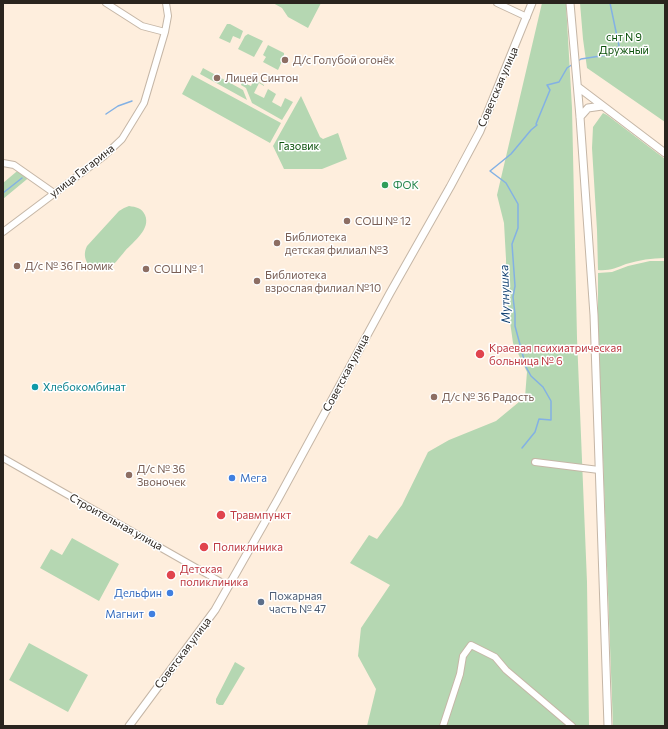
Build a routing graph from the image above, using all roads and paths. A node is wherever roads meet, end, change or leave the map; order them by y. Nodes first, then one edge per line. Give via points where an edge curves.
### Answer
1 (106, 3) edge
2 (166, 3) edge
3 (496, 3) edge
4 (532, 3) edge
5 (570, 3) edge
6 (527, 17) junction
7 (165, 32) junction
8 (578, 87) junction
9 (602, 106) junction
10 (580, 116) junction
11 (665, 153) edge
12 (3, 163) edge
13 (54, 193) junction
14 (3, 232) edge
15 (3, 458) edge
16 (535, 462) dead end
17 (599, 470) junction
18 (228, 586) junction
19 (129, 726) edge
20 (443, 726) edge
21 (572, 726) edge
22 (608, 726) edge

1 - 7 street via 142,26
2 - 7 street, улица Гагарина via 168,16
3 - 6 street
4 - 6 main road, Советская улица
5 - 8 main road
6 - 18 main road, Советская улица via 480,131
7 - 13 street, улица Гагарина via 144,103 122,139 104,156
8 - 9 main road
8 - 10 main road
9 - 10 main road via 588,108
9 - 11 main road
10 - 17 main road via 594,315
12 - 13 street via 14,165
13 - 14 street, улица Гагарина
15 - 18 street, Строительная улица
16 - 17 street
17 - 22 main road
18 - 19 main road, Советская улица via 209,619
20 - 21 street via 460,674 463,656 471,645 495,657 506,670

